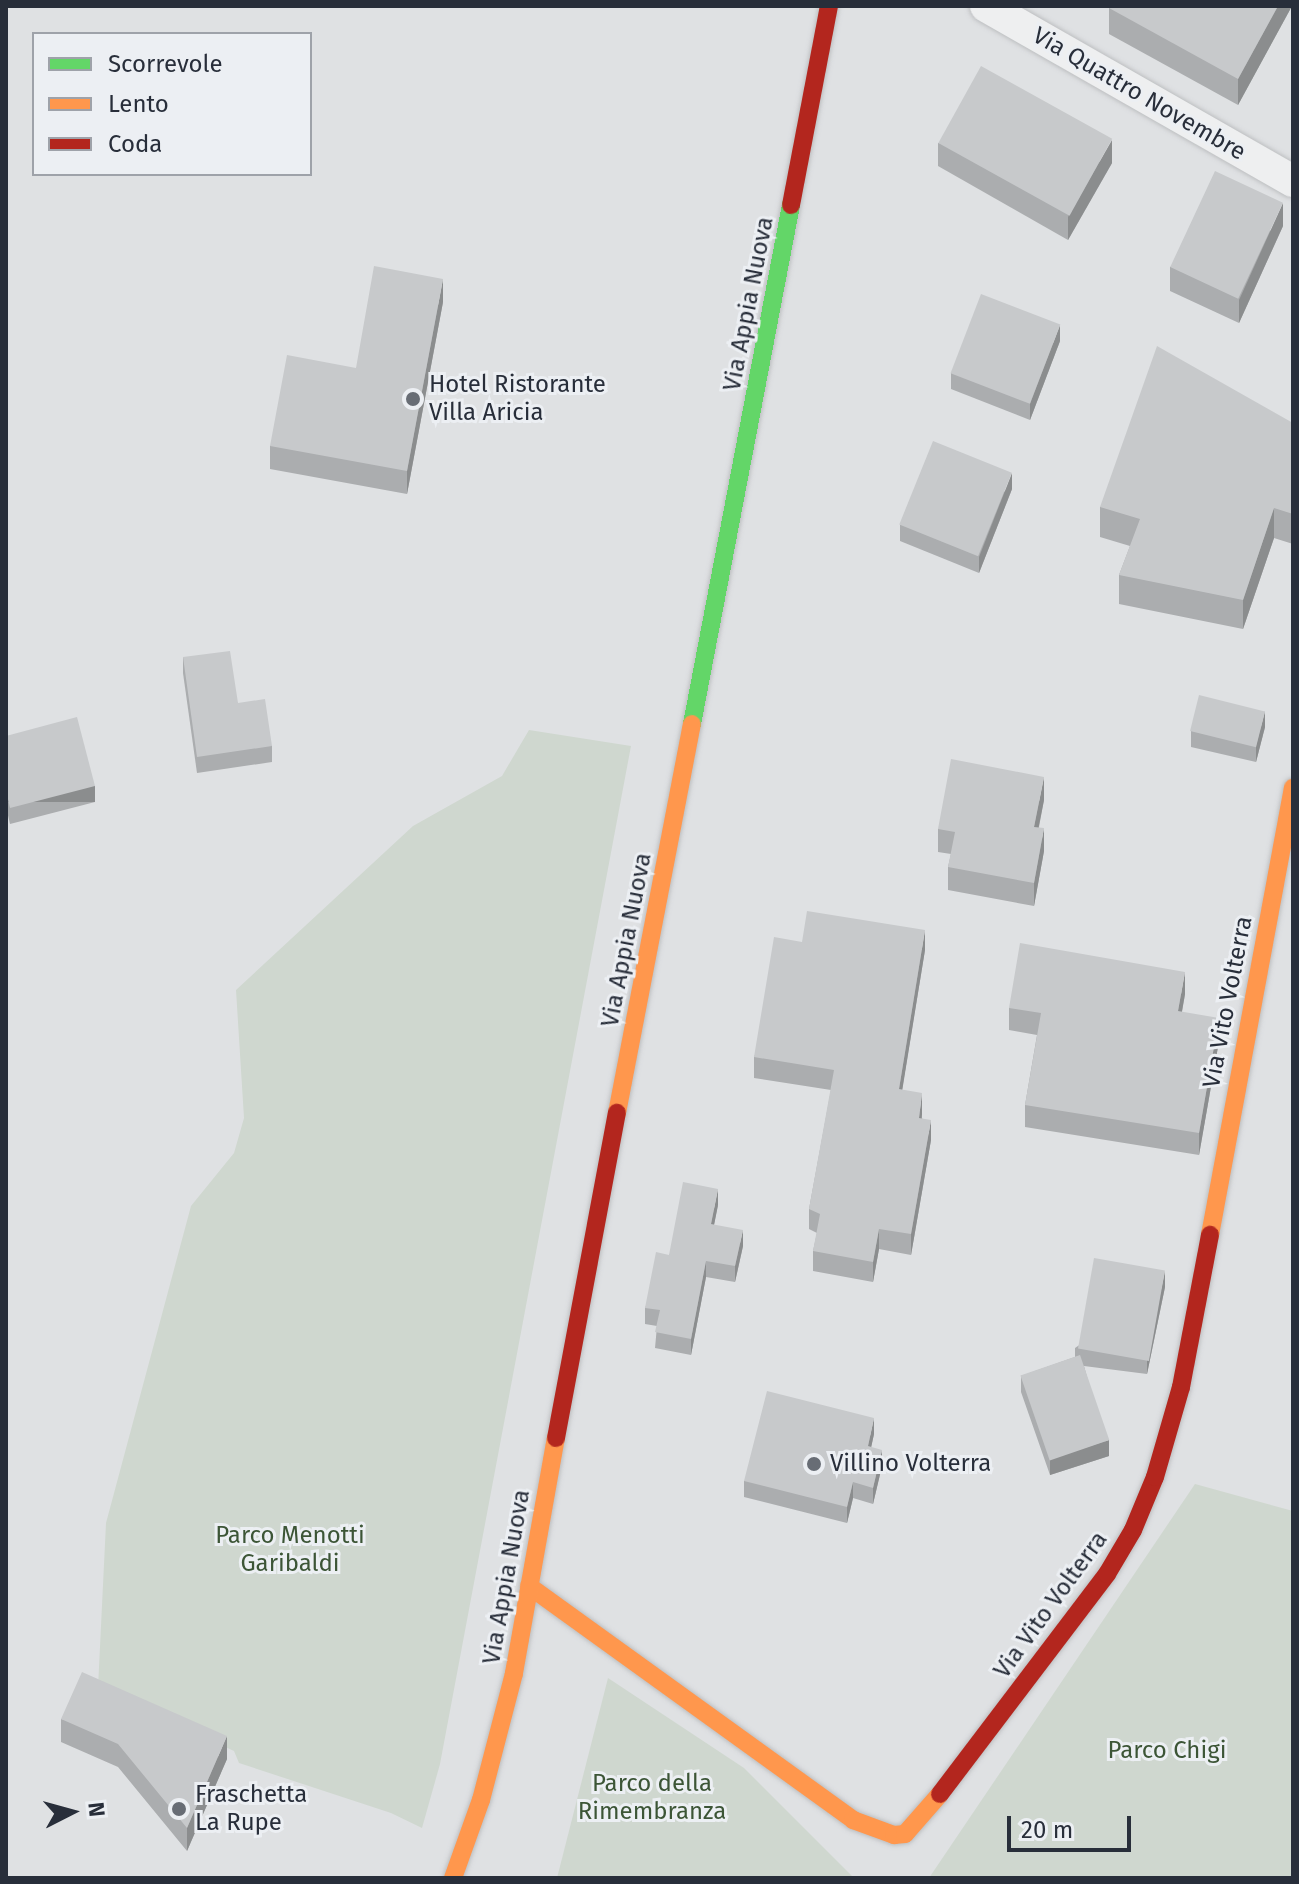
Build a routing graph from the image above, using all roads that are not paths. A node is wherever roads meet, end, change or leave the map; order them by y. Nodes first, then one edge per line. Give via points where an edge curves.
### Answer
1 (829, 6) edge
2 (986, 6) edge
3 (1293, 181) edge
4 (1293, 788) edge
5 (529, 1586) junction
6 (453, 1878) edge

1 - 5 main road, Via Appia Nuova
2 - 3 street, Via Quattro Novembre
4 - 5 main road, Via Vito Volterra via 1181,1387 1155,1477 1133,1530 1100,1584 918,1823 905,1834 894,1835 853,1820
5 - 6 main road, Via Appia Nuova via 499,1736

